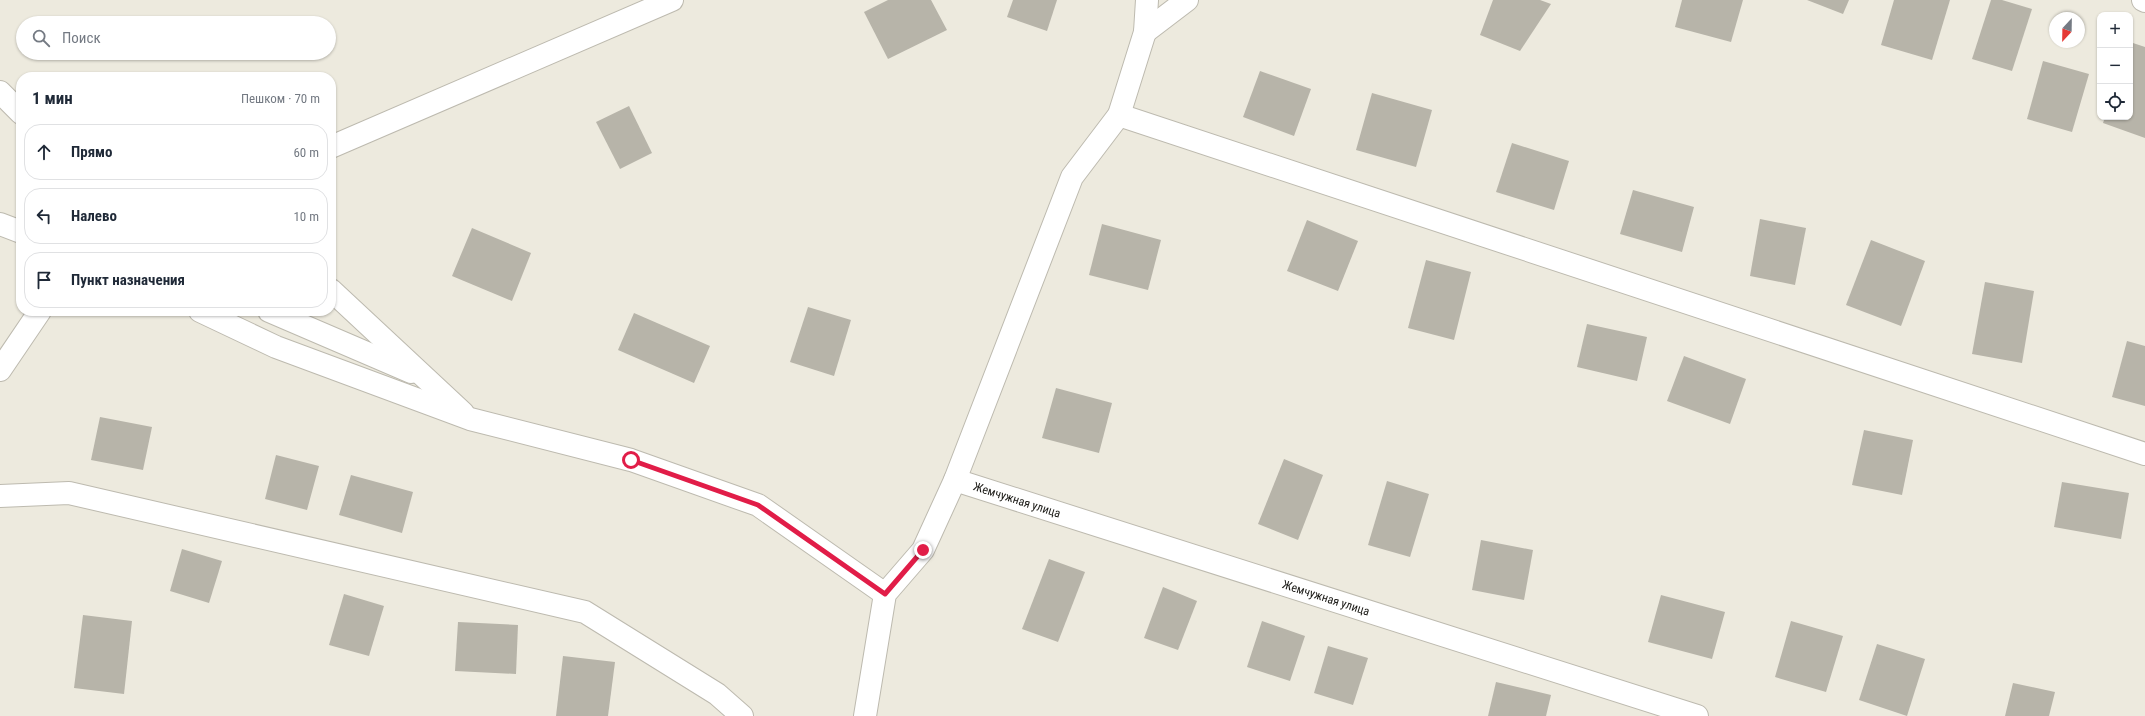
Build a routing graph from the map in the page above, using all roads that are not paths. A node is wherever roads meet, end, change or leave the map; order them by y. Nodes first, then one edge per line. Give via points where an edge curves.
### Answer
1 (672, 0) edge
2 (1147, 0) edge
3 (1187, 0) edge
4 (1145, 32) junction
5 (0, 92) edge
6 (16, 108) edge
7 (1119, 115) junction
8 (336, 145) edge
9 (0, 224) edge
10 (16, 230) edge
11 (336, 295) edge
12 (37, 316) edge
13 (211, 316) edge
14 (281, 316) edge
15 (0, 370) edge
16 (425, 378) junction
17 (470, 419) junction
18 (2145, 454) edge
19 (955, 480) junction
20 (0, 496) edge
21 (885, 594) junction
22 (742, 716) edge
23 (865, 716) edge
24 (1697, 716) edge

1 - 8 street
2 - 4 street
3 - 4 street
4 - 7 street
5 - 6 street
7 - 18 street
7 - 19 street via 1072,177
9 - 10 street
11 - 16 street
12 - 15 street
13 - 17 street via 276,347
14 - 16 street
16 - 17 street
17 - 21 street via 631,460 758,505
19 - 21 street via 923,550
19 - 24 street, Жемчужная улица
20 - 22 street via 69,493 585,612 717,694
21 - 23 street

